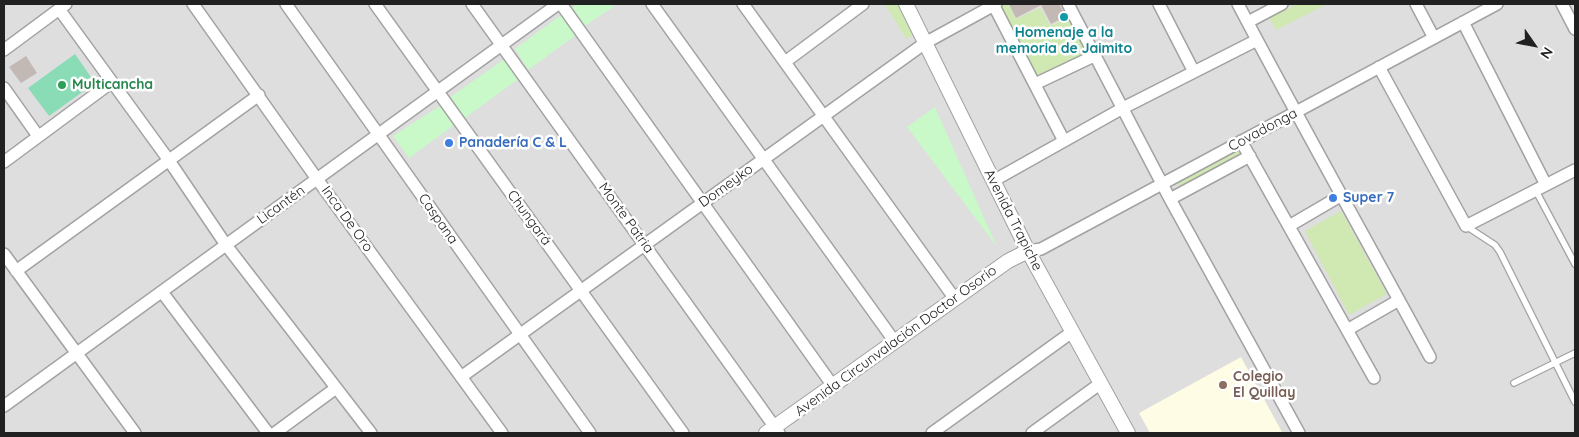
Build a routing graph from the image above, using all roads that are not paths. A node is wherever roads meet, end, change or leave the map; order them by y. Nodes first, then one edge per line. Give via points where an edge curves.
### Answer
1 (193, 4) edge
2 (286, 4) edge
3 (375, 4) edge
4 (472, 4) edge
5 (560, 4) edge
6 (652, 4) edge
7 (744, 4) edge
8 (863, 4) edge
9 (906, 4) edge
10 (994, 4) edge
11 (1068, 4) edge
12 (1159, 4) edge
13 (1238, 4) edge
14 (1282, 4) edge
15 (1416, 4) edge
16 (1497, 4) edge
17 (1562, 4) edge
18 (63, 6) edge
19 (1248, 22) junction
20 (1463, 22) junction
21 (1575, 29) edge
22 (1434, 38) junction
23 (1257, 40) junction
24 (925, 43) junction
25 (502, 45) junction
26 (4, 50) edge
27 (1096, 55) junction
28 (785, 62) junction
29 (1379, 67) junction
30 (1194, 72) junction
31 (112, 82) junction
32 (1035, 84) junction
33 (4, 88) edge
34 (438, 91) junction
35 (259, 95) junction
36 (1123, 108) junction
37 (1295, 112) junction
38 (824, 116) junction
39 (378, 134) junction
40 (38, 136) junction
41 (1064, 141) junction
42 (1241, 141) junction
43 (1250, 156) junction
44 (168, 159) junction
45 (763, 159) junction
46 (4, 162) edge
47 (1575, 170) edge
48 (317, 179) junction
49 (993, 181) junction
50 (1162, 184) junction
51 (1541, 188) junction
52 (1342, 195) junction
53 (1170, 199) junction
54 (703, 203) junction
55 (1289, 226) junction
56 (1466, 226) junction
57 (226, 245) junction
58 (644, 245) junction
59 (1028, 252) junction
60 (4, 254) edge
61 (1575, 264) edge
62 (16, 271) junction
63 (581, 291) junction
64 (162, 292) junction
65 (955, 299) junction
66 (1399, 300) junction
67 (1347, 330) junction
68 (1072, 332) junction
69 (520, 334) junction
70 (895, 342) junction
71 (1575, 353) edge
72 (76, 354) junction
73 (1430, 357) dead end
74 (1555, 362) junction
75 (461, 377) junction
76 (1374, 378) dead end
77 (1514, 383) dead end
78 (1101, 384) junction
79 (833, 386) junction
80 (336, 388) junction
81 (1575, 402) edge
82 (4, 406) edge
83 (774, 431) edge
84 (135, 433) edge
85 (268, 433) edge
86 (275, 433) edge
87 (371, 433) edge
88 (502, 433) edge
89 (590, 433) edge
90 (683, 433) edge
91 (932, 433) edge
92 (1032, 433) edge
93 (1128, 433) edge
94 (1299, 433) edge

1 - 35 street, Inca De Oro
2 - 39 street, Caspana
3 - 34 street, Chungará
4 - 25 street, Monte Patria
5 - 25 street, Licantén
5 - 54 street
6 - 45 street
7 - 28 street
8 - 28 street
9 - 24 street, Avenida Trapiche
10 - 24 street, Domeyko
10 - 32 street
11 - 27 street
12 - 30 street
13 - 19 street
14 - 19 street
15 - 22 street
16 - 20 street, Covadonga
17 - 21 street
18 - 26 street
18 - 31 street
19 - 23 street
20 - 22 street, Covadonga
20 - 51 street
22 - 29 street, Covadonga
23 - 30 street
23 - 37 street
24 - 38 street, Domeyko
24 - 49 street, Avenida Trapiche
25 - 34 street, Licantén
25 - 58 street, Monte Patria
27 - 32 street
27 - 36 street
28 - 38 street
29 - 37 street, Covadonga
29 - 56 street
30 - 36 street
31 - 40 street
31 - 44 street
32 - 41 street
33 - 40 street
34 - 39 street, Licantén
34 - 63 street, Chungará
35 - 44 street
35 - 48 street, Inca De Oro
36 - 41 street
36 - 50 street
37 - 42 street, Covadonga
37 - 52 street
38 - 45 street, Domeyko
38 - 65 street
39 - 48 street, Licantén
39 - 69 street, Caspana
40 - 46 street
41 - 49 street
42 - 43 street
42 - 50 street, Covadonga
43 - 53 street
43 - 55 street
44 - 57 street
44 - 62 street
45 - 54 street, Domeyko
45 - 70 street
47 - 51 street
48 - 57 street, Licantén
48 - 75 street, Inca De Oro
49 - 59 street, Avenida Trapiche
50 - 53 street
50 - 59 street, Covadonga via 1041,249
51 - 56 street
51 - 61 lane
52 - 55 street
52 - 66 street
53 - 94 street
54 - 58 street, Domeyko
54 - 79 street
55 - 67 street
56 - 74 lane via 1495,245 1500,252
57 - 64 street, Licantén
57 - 80 street
58 - 63 street, Domeyko
58 - 83 street, Monte Patria
59 - 65 street, Avenida Circunvalación Doctor Osorio via 1008,261
59 - 68 street, Avenida Trapiche
60 - 62 street
62 - 72 street
63 - 69 street, Domeyko
63 - 90 street, Chungará
64 - 72 street, Licantén
64 - 85 street
65 - 70 street, Avenida Circunvalación Doctor Osorio
66 - 67 street
66 - 73 street
67 - 76 street
68 - 78 street, Avenida Trapiche
68 - 91 street
69 - 75 street, Domeyko
69 - 89 street, Caspana
70 - 79 street, Avenida Circunvalación Doctor Osorio
71 - 74 lane
72 - 82 street, Licantén
72 - 84 street
74 - 77 lane
74 - 81 lane
75 - 88 street, Inca De Oro
78 - 92 street
78 - 93 street, Avenida Trapiche
79 - 83 street, Avenida Circunvalación Doctor Osorio
80 - 86 street
80 - 87 street

